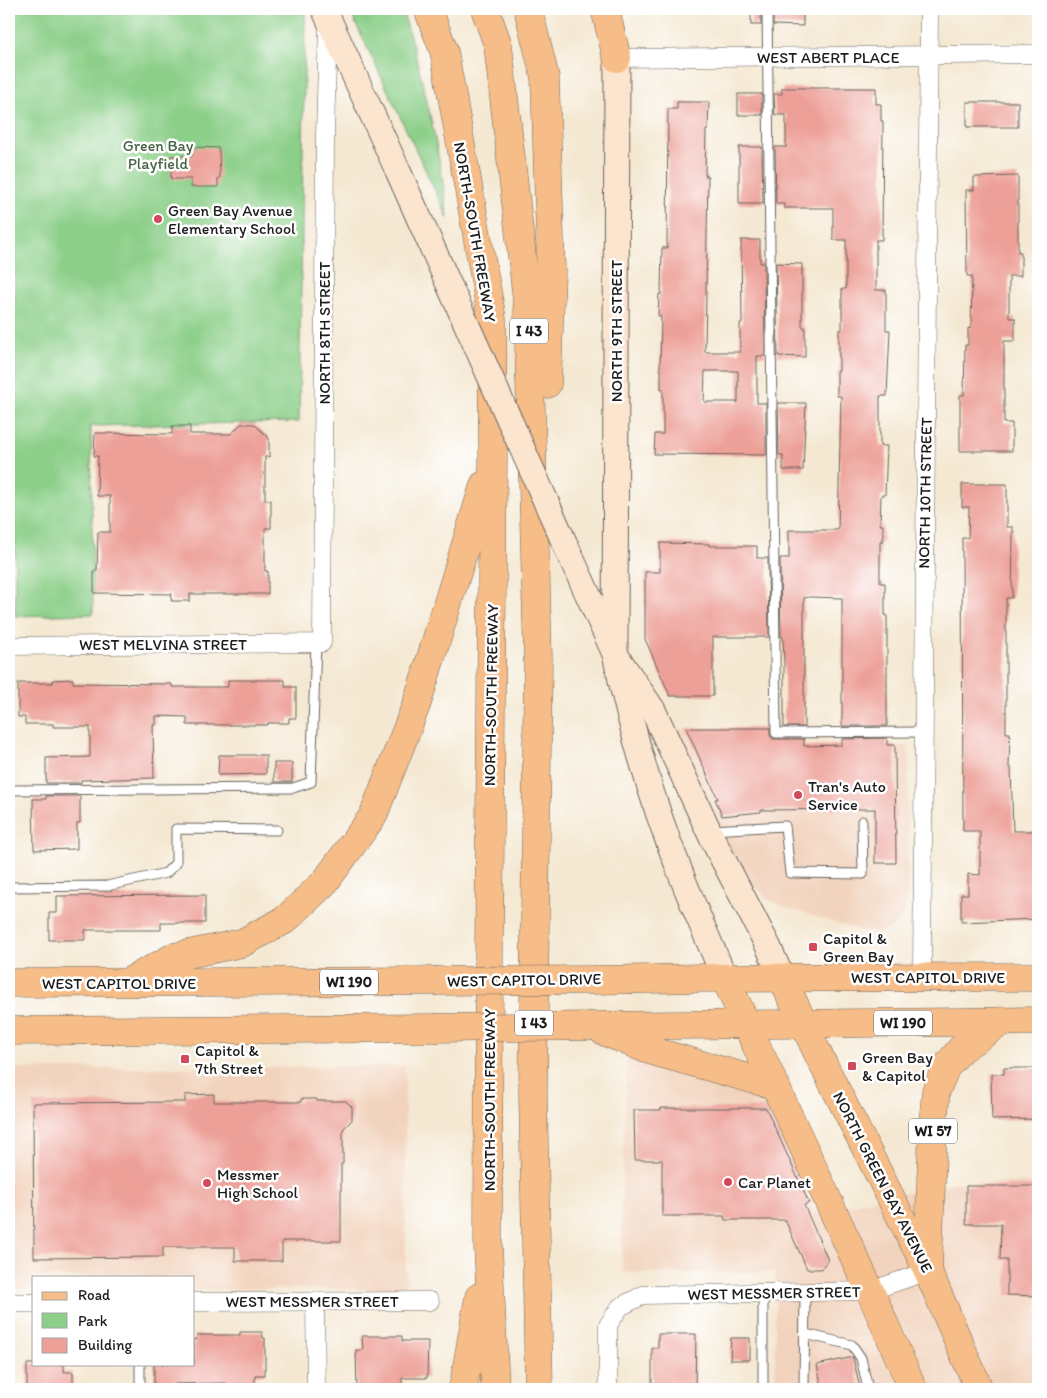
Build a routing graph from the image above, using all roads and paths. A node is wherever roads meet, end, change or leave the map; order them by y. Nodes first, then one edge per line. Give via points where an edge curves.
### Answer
1 (428, 9) edge
2 (485, 9) edge
3 (528, 9) edge
4 (605, 9) edge
5 (618, 9) edge
6 (767, 9) edge
7 (929, 9) edge
8 (326, 13) edge
9 (1038, 54) edge
10 (929, 56) junction
11 (767, 57) junction
12 (618, 58) junction
13 (493, 457) junction
14 (316, 643) junction
15 (9, 646) edge
16 (615, 654) junction
17 (538, 658) junction
18 (922, 732) junction
19 (9, 790) edge
20 (862, 822) dead end
21 (277, 830) dead end
22 (709, 830) junction
23 (9, 887) edge
24 (1038, 977) edge
25 (725, 978) junction
26 (782, 978) junction
27 (922, 978) junction
28 (128, 982) junction
29 (9, 983) edge
30 (1004, 1021) junction
31 (1038, 1021) edge
32 (803, 1023) junction
33 (748, 1024) junction
34 (592, 1026) junction
35 (9, 1031) edge
36 (776, 1086) junction
37 (488, 1246) junction
38 (928, 1270) junction
39 (870, 1291) junction
40 (805, 1292) junction
41 (763, 1293) junction
42 (315, 1301) junction
43 (430, 1301) dead end
44 (195, 1302) edge
45 (9, 1303) edge
46 (32, 1303) edge
47 (805, 1334) junction
48 (140, 1366) edge
49 (140, 1389) edge
50 (316, 1389) edge
51 (463, 1389) edge
52 (495, 1389) edge
53 (539, 1389) edge
54 (608, 1389) edge
55 (763, 1389) edge
56 (804, 1389) edge
57 (868, 1389) edge
58 (913, 1389) edge
59 (978, 1389) edge

1 - 13 main road, NORTH-SOUTH FREEWAY / I 43 via 444,51 492,318
2 - 17 main road, I 43 via 498,44 528,310
3 - 17 main road via 545,77 551,271
4 - 12 main road
5 - 12 street, NORTH 9TH STREET
6 - 11 lane
7 - 10 street, NORTH 10TH STREET
8 - 14 street, NORTH 8TH STREET via 322,643
8 - 16 main road, bridge
9 - 10 street, WEST ABERT PLACE
10 - 11 street, WEST ABERT PLACE
10 - 18 street, NORTH 10TH STREET
11 - 12 street, WEST ABERT PLACE
11 - 18 lane via 776,733
12 - 16 main road, NORTH 9TH STREET
13 - 28 main road via 417,703 372,816 325,882 285,920 242,943 174,957
13 - 37 main road, NORTH-SOUTH FREEWAY / I 43
14 - 15 street, WEST MELVINA STREET
14 - 19 lane via 311,782 293,788
16 - 22 main road via 653,710
16 - 25 main road via 630,718 663,826
17 - 53 main road, I 43 via 534,1094
18 - 27 street, NORTH 10TH STREET
20 - 22 lane via 863,874 790,872 785,826
21 - 23 lane via 176,829 176,863 166,873 107,886
22 - 26 main road
24 - 27 main road, WEST CAPITOL DRIVE
25 - 26 main road, WEST CAPITOL DRIVE
25 - 28 main road, WEST CAPITOL DRIVE / WI 190, bridge
25 - 33 main road
26 - 27 main road, WEST CAPITOL DRIVE
26 - 32 main road, NORTH GREEN BAY AVENUE
28 - 29 main road, WEST CAPITOL DRIVE / WI 190
30 - 31 main road
30 - 32 main road, WI 190
30 - 38 main road, WI 57 via 961,1048 946,1067 936,1091
32 - 33 main road, WI 190
32 - 38 main road, NORTH GREEN BAY AVENUE
33 - 34 main road, WI 190
33 - 36 main road
34 - 35 main road, WI 190, bridge
34 - 36 main road via 649,1050
36 - 39 main road
37 - 51 main road
37 - 52 main road, NORTH-SOUTH FREEWAY / I 43
38 - 39 street, WEST MESSMER STREET
38 - 59 main road, NORTH GREEN BAY AVENUE / WI 57
39 - 40 street, WEST MESSMER STREET
39 - 58 main road
40 - 41 street, WEST MESSMER STREET
40 - 47 lane
41 - 54 street, WEST MESSMER STREET via 643,1295 620,1307 608,1325
41 - 55 lane
42 - 43 street, WEST MESSMER STREET
42 - 44 street, WEST MESSMER STREET
42 - 50 street
45 - 46 street
47 - 56 lane
47 - 57 lane via 852,1345 861,1358
48 - 49 lane

